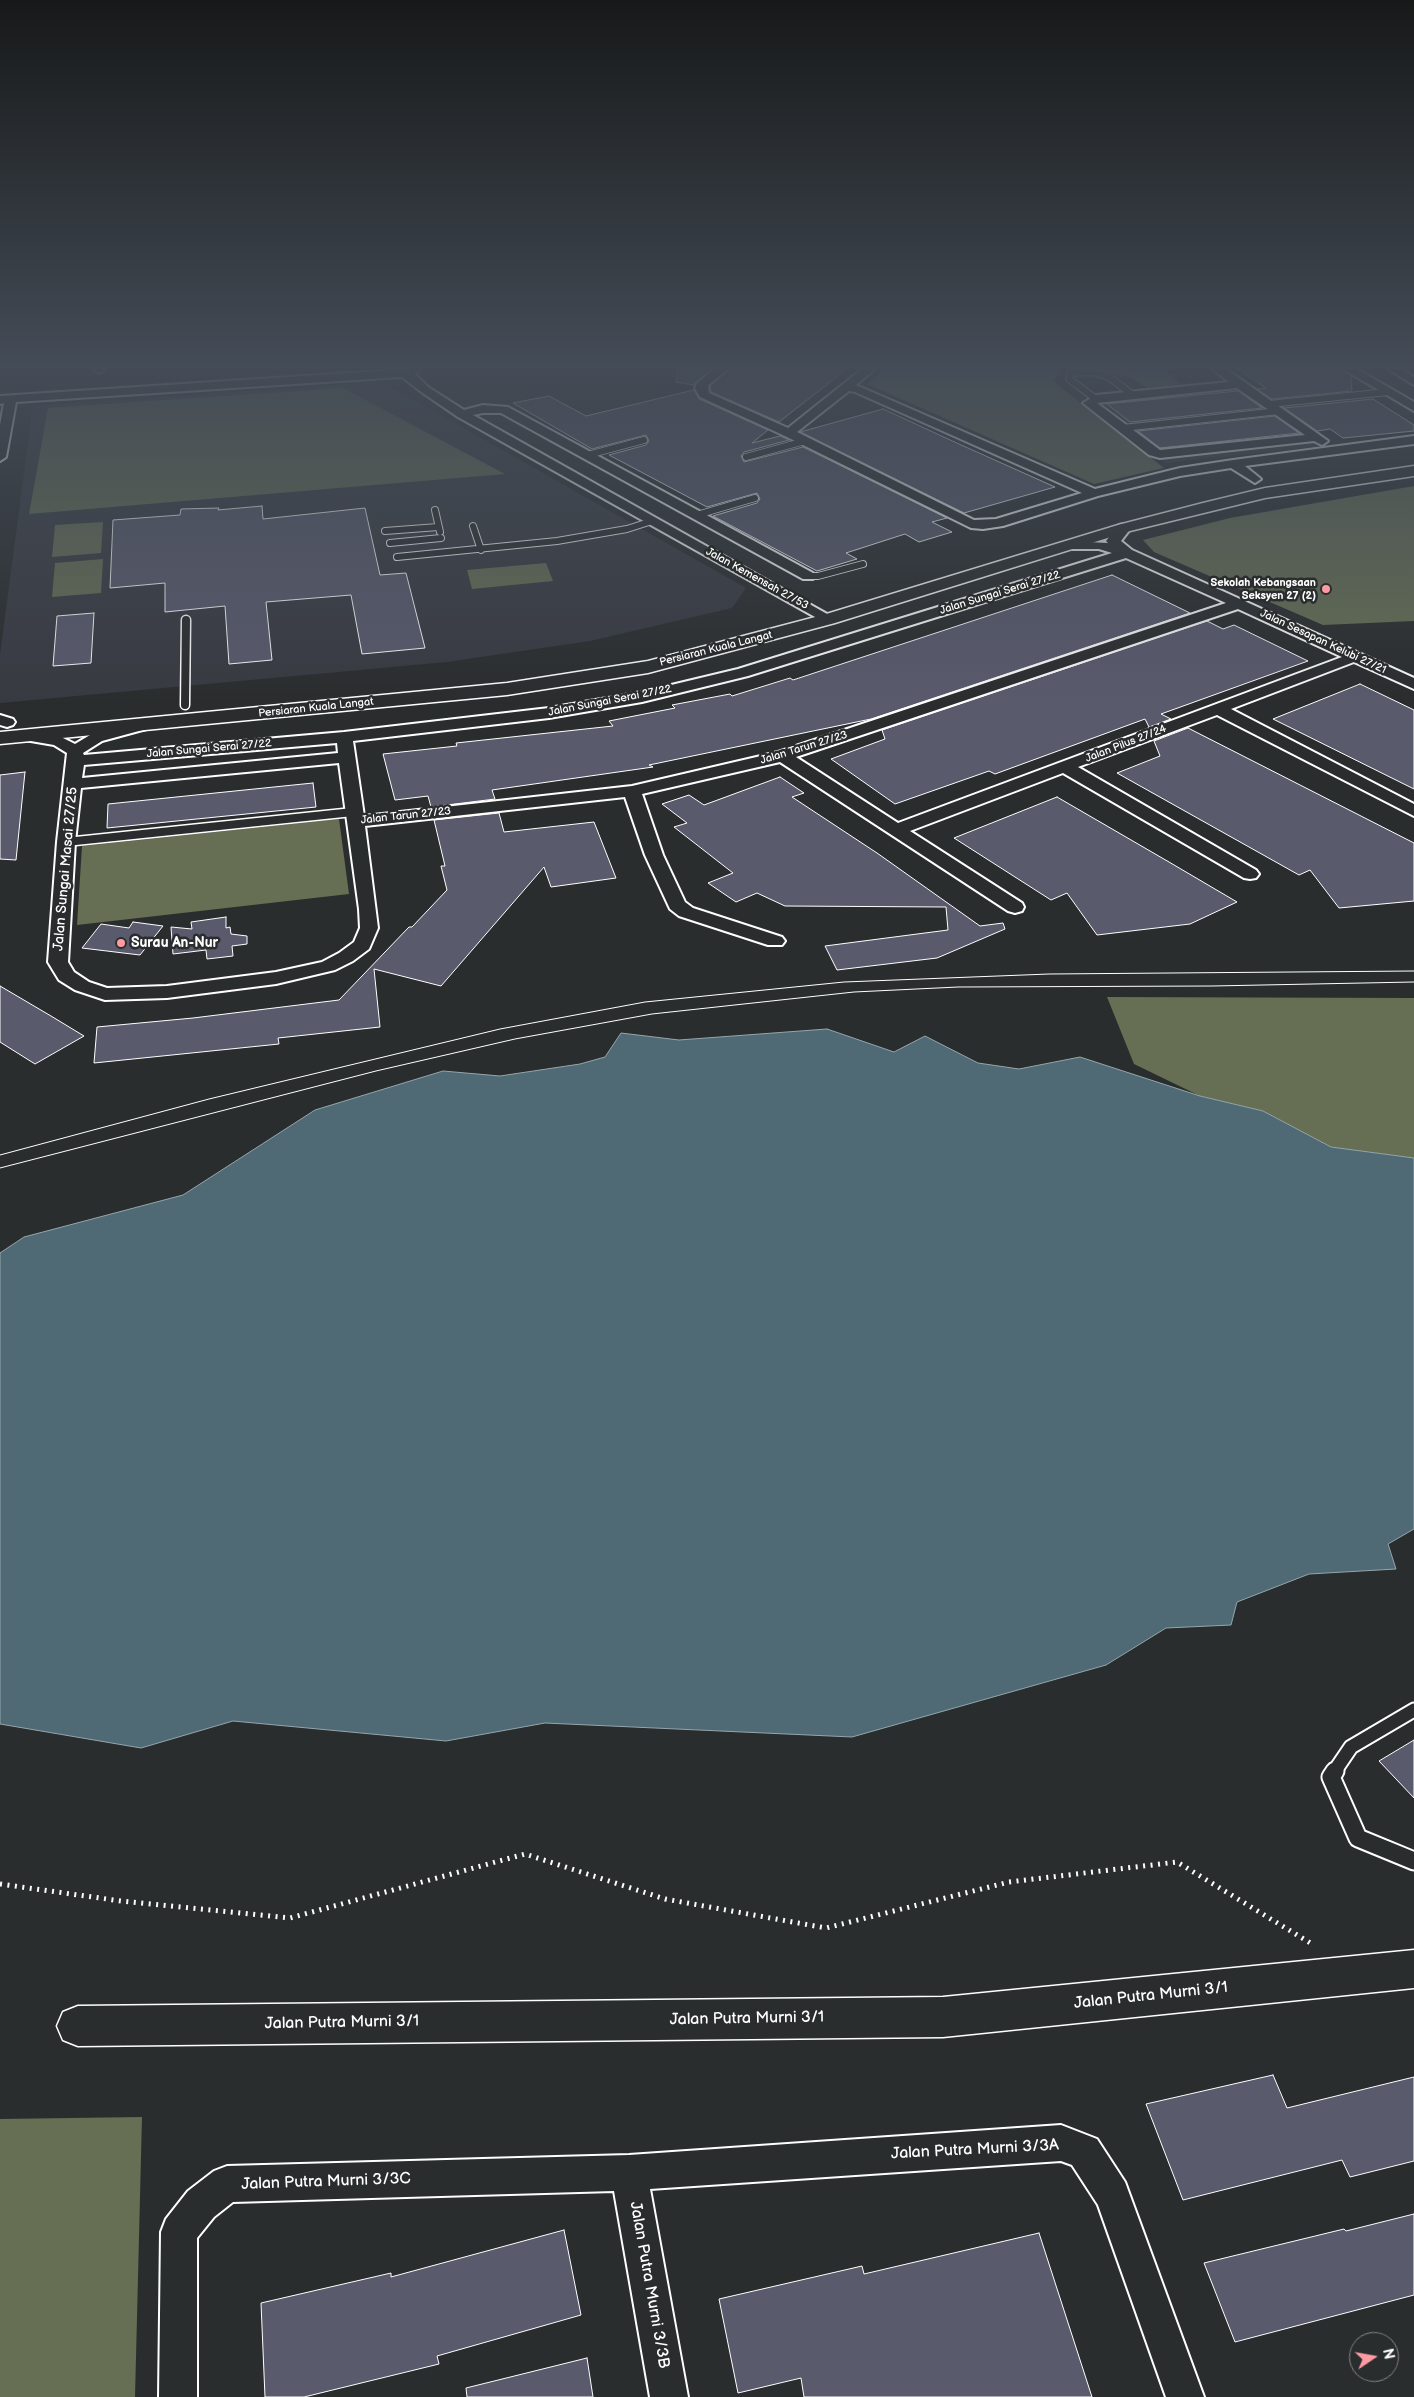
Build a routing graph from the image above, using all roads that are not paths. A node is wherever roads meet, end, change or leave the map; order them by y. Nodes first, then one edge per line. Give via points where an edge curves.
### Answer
1 (581, 481) edge
2 (635, 481) edge
3 (885, 481) edge
4 (1066, 481) edge
5 (1144, 481) edge
6 (1247, 481) edge
7 (1347, 481) edge
8 (1236, 483) dead end
9 (1094, 493) junction
10 (755, 498) dead end
11 (435, 510) dead end
12 (697, 515) junction
13 (652, 521) junction
14 (473, 526) dead end
15 (438, 527) junction
16 (1124, 528) junction
17 (385, 531) dead end
18 (441, 538) junction
19 (390, 543) dead end
20 (1068, 545) junction
21 (481, 550) junction
22 (444, 554) junction
23 (1127, 554) junction
24 (396, 558) dead end
25 (862, 564) dead end
26 (808, 576) joint
27 (1238, 604) junction
28 (807, 606) junction
29 (827, 610) junction
30 (186, 620) dead end
31 (741, 624) dead end
32 (636, 651) dead end
33 (1355, 657) junction
34 (1414, 684) edge
35 (185, 706) junction
36 (1218, 709) junction
37 (144, 725) junction
38 (2, 726) edge
39 (25, 736) junction
40 (344, 737) junction
41 (76, 756) junction
42 (783, 756) junction
43 (346, 757) junction
44 (1065, 767) junction
45 (73, 784) junction
46 (632, 791) junction
47 (1414, 811) edge
48 (354, 817) junction
49 (897, 830) junction
50 (66, 842) junction
51 (1250, 874) dead end
52 (1014, 907) dead end
53 (775, 941) dead end
54 (1414, 1710) edge
55 (1414, 1861) edge
56 (1414, 1969) edge
57 (78, 2026) dead end
58 (628, 2173) junction
59 (178, 2397) edge
60 (669, 2397) edge
61 (1185, 2397) edge

1 - 13 street, Jalan Kemensah 27/53
2 - 12 street
3 - 9 street via 971,524 998,523
4 - 9 street
5 - 9 street
6 - 8 main road
7 - 16 main road, Persiaran Kuala Langat via 1265,493
10 - 12 lane
11 - 15 lane
12 - 26 street
13 - 21 lane via 627,529
13 - 28 street, Jalan Kemensah 27/53
14 - 21 lane
15 - 17 lane
15 - 18 lane
16 - 20 main road, Persiaran Kuala Langat
16 - 23 street via 1113,541
18 - 19 lane
18 - 22 lane
20 - 23 street, Jalan Sesapan Kelubi 27/21 via 1100,545
20 - 29 main road, Persiaran Kuala Langat
21 - 22 lane
22 - 24 lane
23 - 27 street, Jalan Sesapan Kelubi 27/21
23 - 40 street, Jalan Sungai Serai 27/22 via 752,670 651,694 549,713
25 - 26 lane
27 - 33 street, Jalan Sesapan Kelubi 27/21
27 - 42 street, Jalan Tarun 27/23
28 - 29 main road, Persiaran Kuala Langat
28 - 31 main road, Persiaran Kuala Langat
29 - 37 main road, Persiaran Kuala Langat via 694,656 578,679
30 - 35 lane
32 - 35 main road, Persiaran Kuala Langat via 532,671
33 - 34 street, Jalan Sesapan Kelubi 27/21
33 - 36 street, Jalan Pilus 27/24
35 - 38 main road, Persiaran Kuala Langat
36 - 44 street, Jalan Pilus 27/24
36 - 47 street
37 - 39 main road, Persiaran Kuala Langat
37 - 41 street via 96,738
38 - 39 main road, Persiaran Kuala Langat
39 - 41 street via 59,741
40 - 41 street, Jalan Sungai Serai 27/22
40 - 43 street, Jalan Sungai Masai 27/25
41 - 45 street, Jalan Sungai Masai 27/25
42 - 46 street, Jalan Tarun 27/23
42 - 49 street
43 - 45 street
43 - 48 street, Jalan Sungai Masai 27/25
44 - 49 street, Jalan Pilus 27/24
44 - 51 street
45 - 50 street, Jalan Sungai Masai 27/25
46 - 48 street, Jalan Tarun 27/23
46 - 53 street via 654,855 677,905 686,912
48 - 50 lane
48 - 50 street, Jalan Sungai Masai 27/25 via 369,928 362,945 346,957 310,971 167,992 105,994 66,976 58,962 58,944
49 - 52 street
54 - 55 lane via 1351,1747 1330,1777 1358,1838
56 - 57 main road, Jalan Putra Murni 3/1 via 943,2017
58 - 59 street, Jalan Putra Murni 3/3C via 227,2184 201,2204 180,2232
58 - 60 street, Jalan Putra Murni 3/3B
58 - 61 street, Jalan Putra Murni 3/3A via 1060,2143 1084,2152 1112,2195

